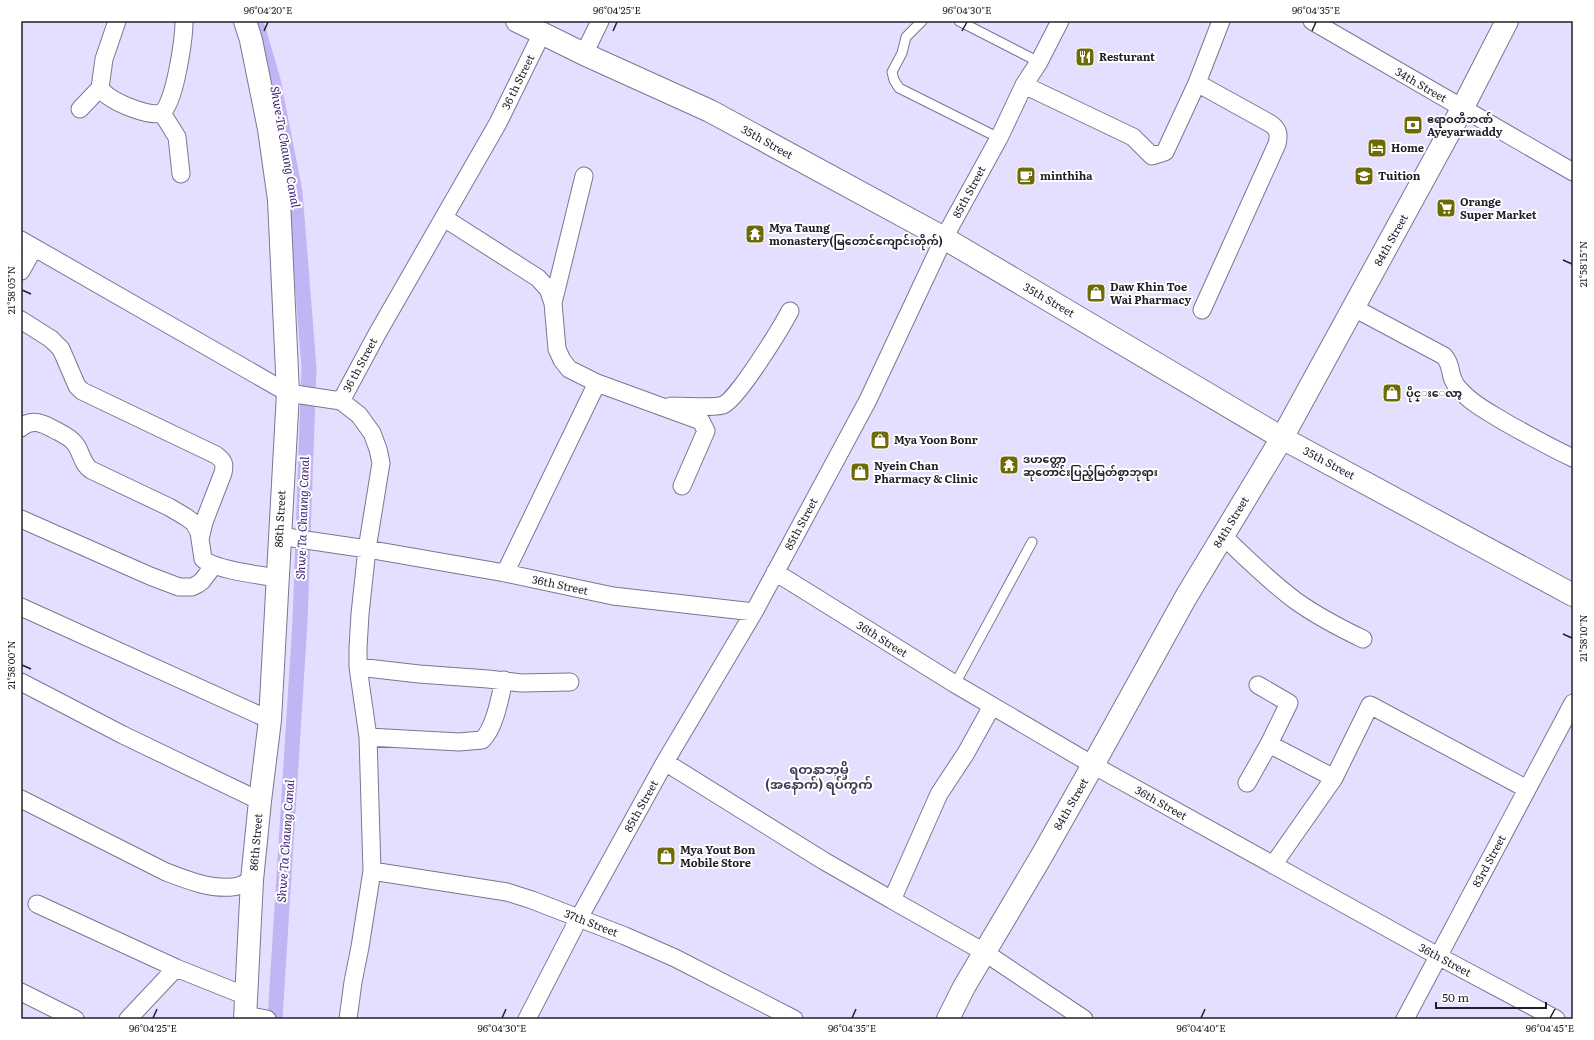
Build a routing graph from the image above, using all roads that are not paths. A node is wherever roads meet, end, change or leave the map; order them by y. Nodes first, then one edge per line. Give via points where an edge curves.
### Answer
1 (117, 21) edge
2 (184, 21) edge
3 (245, 21) edge
4 (517, 21) edge
5 (600, 21) edge
6 (922, 21) edge
7 (960, 21) edge
8 (1060, 21) edge
9 (1221, 21) edge
10 (1312, 21) edge
11 (1507, 21) edge
12 (542, 33) junction
13 (584, 54) junction
14 (1039, 62) junction
15 (1197, 83) junction
16 (1024, 85) junction
17 (100, 88) junction
18 (80, 109) dead end
19 (1462, 109) junction
20 (162, 113) junction
21 (998, 138) junction
22 (1573, 172) edge
23 (181, 174) dead end
24 (584, 176) dead end
25 (444, 218) junction
26 (944, 238) junction
27 (27, 244) edge
28 (21, 271) edge
29 (553, 303) junction
30 (1354, 308) junction
31 (1202, 310) dead end
32 (790, 311) dead end
33 (21, 320) edge
34 (597, 383) junction
35 (293, 394) junction
36 (630, 395) junction
37 (341, 401) junction
38 (21, 428) edge
39 (1282, 438) junction
40 (1573, 458) edge
41 (682, 486) dead end
42 (21, 519) edge
43 (1223, 536) junction
44 (200, 539) junction
45 (295, 539) junction
46 (1032, 542) dead end
47 (367, 549) junction
48 (214, 565) junction
49 (775, 572) junction
50 (505, 573) junction
51 (277, 578) junction
52 (1573, 595) edge
53 (21, 607) edge
54 (754, 612) junction
55 (1363, 638) dead end
56 (358, 667) junction
57 (504, 680) junction
58 (21, 682) edge
59 (570, 682) dead end
60 (955, 684) junction
61 (1258, 685) dead end
62 (1573, 703) edge
63 (992, 706) junction
64 (270, 720) junction
65 (368, 737) junction
66 (1269, 744) junction
67 (665, 762) junction
68 (1093, 765) junction
69 (1334, 778) junction
70 (1247, 783) dead end
71 (1527, 789) junction
72 (21, 799) edge
73 (260, 800) junction
74 (1273, 865) junction
75 (372, 871) junction
76 (252, 880) junction
77 (892, 900) junction
78 (38, 904) dead end
79 (579, 918) junction
80 (984, 952) junction
81 (1438, 956) junction
82 (176, 968) junction
83 (21, 992) edge
84 (253, 1013) edge
85 (75, 1019) edge
86 (128, 1019) edge
87 (348, 1019) edge
88 (527, 1019) edge
89 (794, 1019) edge
90 (948, 1019) edge
91 (1084, 1019) edge
92 (1405, 1019) edge
93 (1556, 1019) edge

1 - 17 street via 104,59
2 - 20 street via 180,61 167,107
3 - 35 main road, 86th Street via 269,129 279,200
4 - 12 main road, 35th Street
5 - 13 street
6 - 21 lane via 906,37 902,53 892,72 899,88
7 - 14 lane
8 - 14 street, 85th Street
9 - 15 street
10 - 19 street, 34th Street
11 - 19 main road, 84th Street
12 - 13 main road, 35th Street
12 - 25 street, 36 th Street via 498,123
13 - 26 main road, 35th Street via 710,111
14 - 16 street, 85th Street
15 - 16 street via 1165,152 1152,156 1133,137
15 - 31 street via 1271,124 1279,136
16 - 21 street, 85th Street
17 - 18 street
17 - 20 street via 109,97 130,107 152,115
19 - 22 street, 34th Street
19 - 30 main road, 84th Street
20 - 23 street via 177,137
21 - 26 street, 85th Street
24 - 29 street
25 - 29 street via 538,278 548,289
25 - 37 street, 36 th Street
26 - 39 main road, 35th Street
26 - 49 street, 85th Street via 868,400
27 - 28 street
27 - 35 street, 36 th Street
29 - 34 street via 557,349 562,360 569,369
30 - 39 main road, 84th Street
30 - 40 street via 1444,356 1449,363 1452,379 1471,402 1533,439
32 - 36 street via 777,335 735,396 723,406 659,405
33 - 44 street via 51,339 61,349 77,386 82,391 222,459 225,465 223,474
34 - 36 street
34 - 50 street
35 - 37 street, 36 th Street
35 - 45 main road, 86th Street
36 - 41 street via 701,422 706,431
37 - 47 street via 359,415 372,433 381,463
38 - 44 street via 30,422 37,422 65,436 76,445 88,468 179,512 194,523
39 - 43 main road, 84th Street
39 - 52 main road, 35th Street
42 - 48 street via 179,587 192,587 198,584
43 - 55 street via 1296,601 1335,626
43 - 68 main road, 84th Street via 1186,596
44 - 48 street via 203,559
45 - 47 street, 36th Street
45 - 51 main road, 86th Street
46 - 60 lane
47 - 50 street, 36th Street
47 - 56 street via 360,614
48 - 51 street
49 - 54 street, 85th Street
49 - 60 street, 36th Street
50 - 54 street, 36th Street via 613,596
51 - 64 main road, 86th Street
53 - 64 street
54 - 67 street, 85th Street
56 - 57 street
56 - 65 street
57 - 59 street via 521,683
57 - 65 street via 496,712 482,740 459,742
58 - 73 street via 123,735
60 - 63 street, 36th Street
61 - 66 street via 1289,703
62 - 71 street, 83rd Street
63 - 68 street, 36th Street
63 - 77 street via 939,794
64 - 73 main road, 86th Street
65 - 75 street
66 - 69 street
66 - 70 street
67 - 77 street
67 - 79 street, 85th Street
68 - 74 street, 36th Street
68 - 80 main road, 84th Street
69 - 71 street via 1370,705
69 - 74 street
71 - 81 street, 83rd Street
72 - 76 street via 166,872 209,886 234,887
73 - 76 main road, 86th Street
74 - 81 street, 36th Street
75 - 79 street, 37th Street via 507,892
75 - 87 street
76 - 84 main road, 86th Street
77 - 80 street
78 - 82 street
79 - 88 street, 85th Street
79 - 89 street, 37th Street via 675,958
80 - 90 main road, 84th Street
80 - 91 street
81 - 92 street, 83rd Street
81 - 93 street, 36th Street
82 - 84 street
82 - 86 street
83 - 85 street

